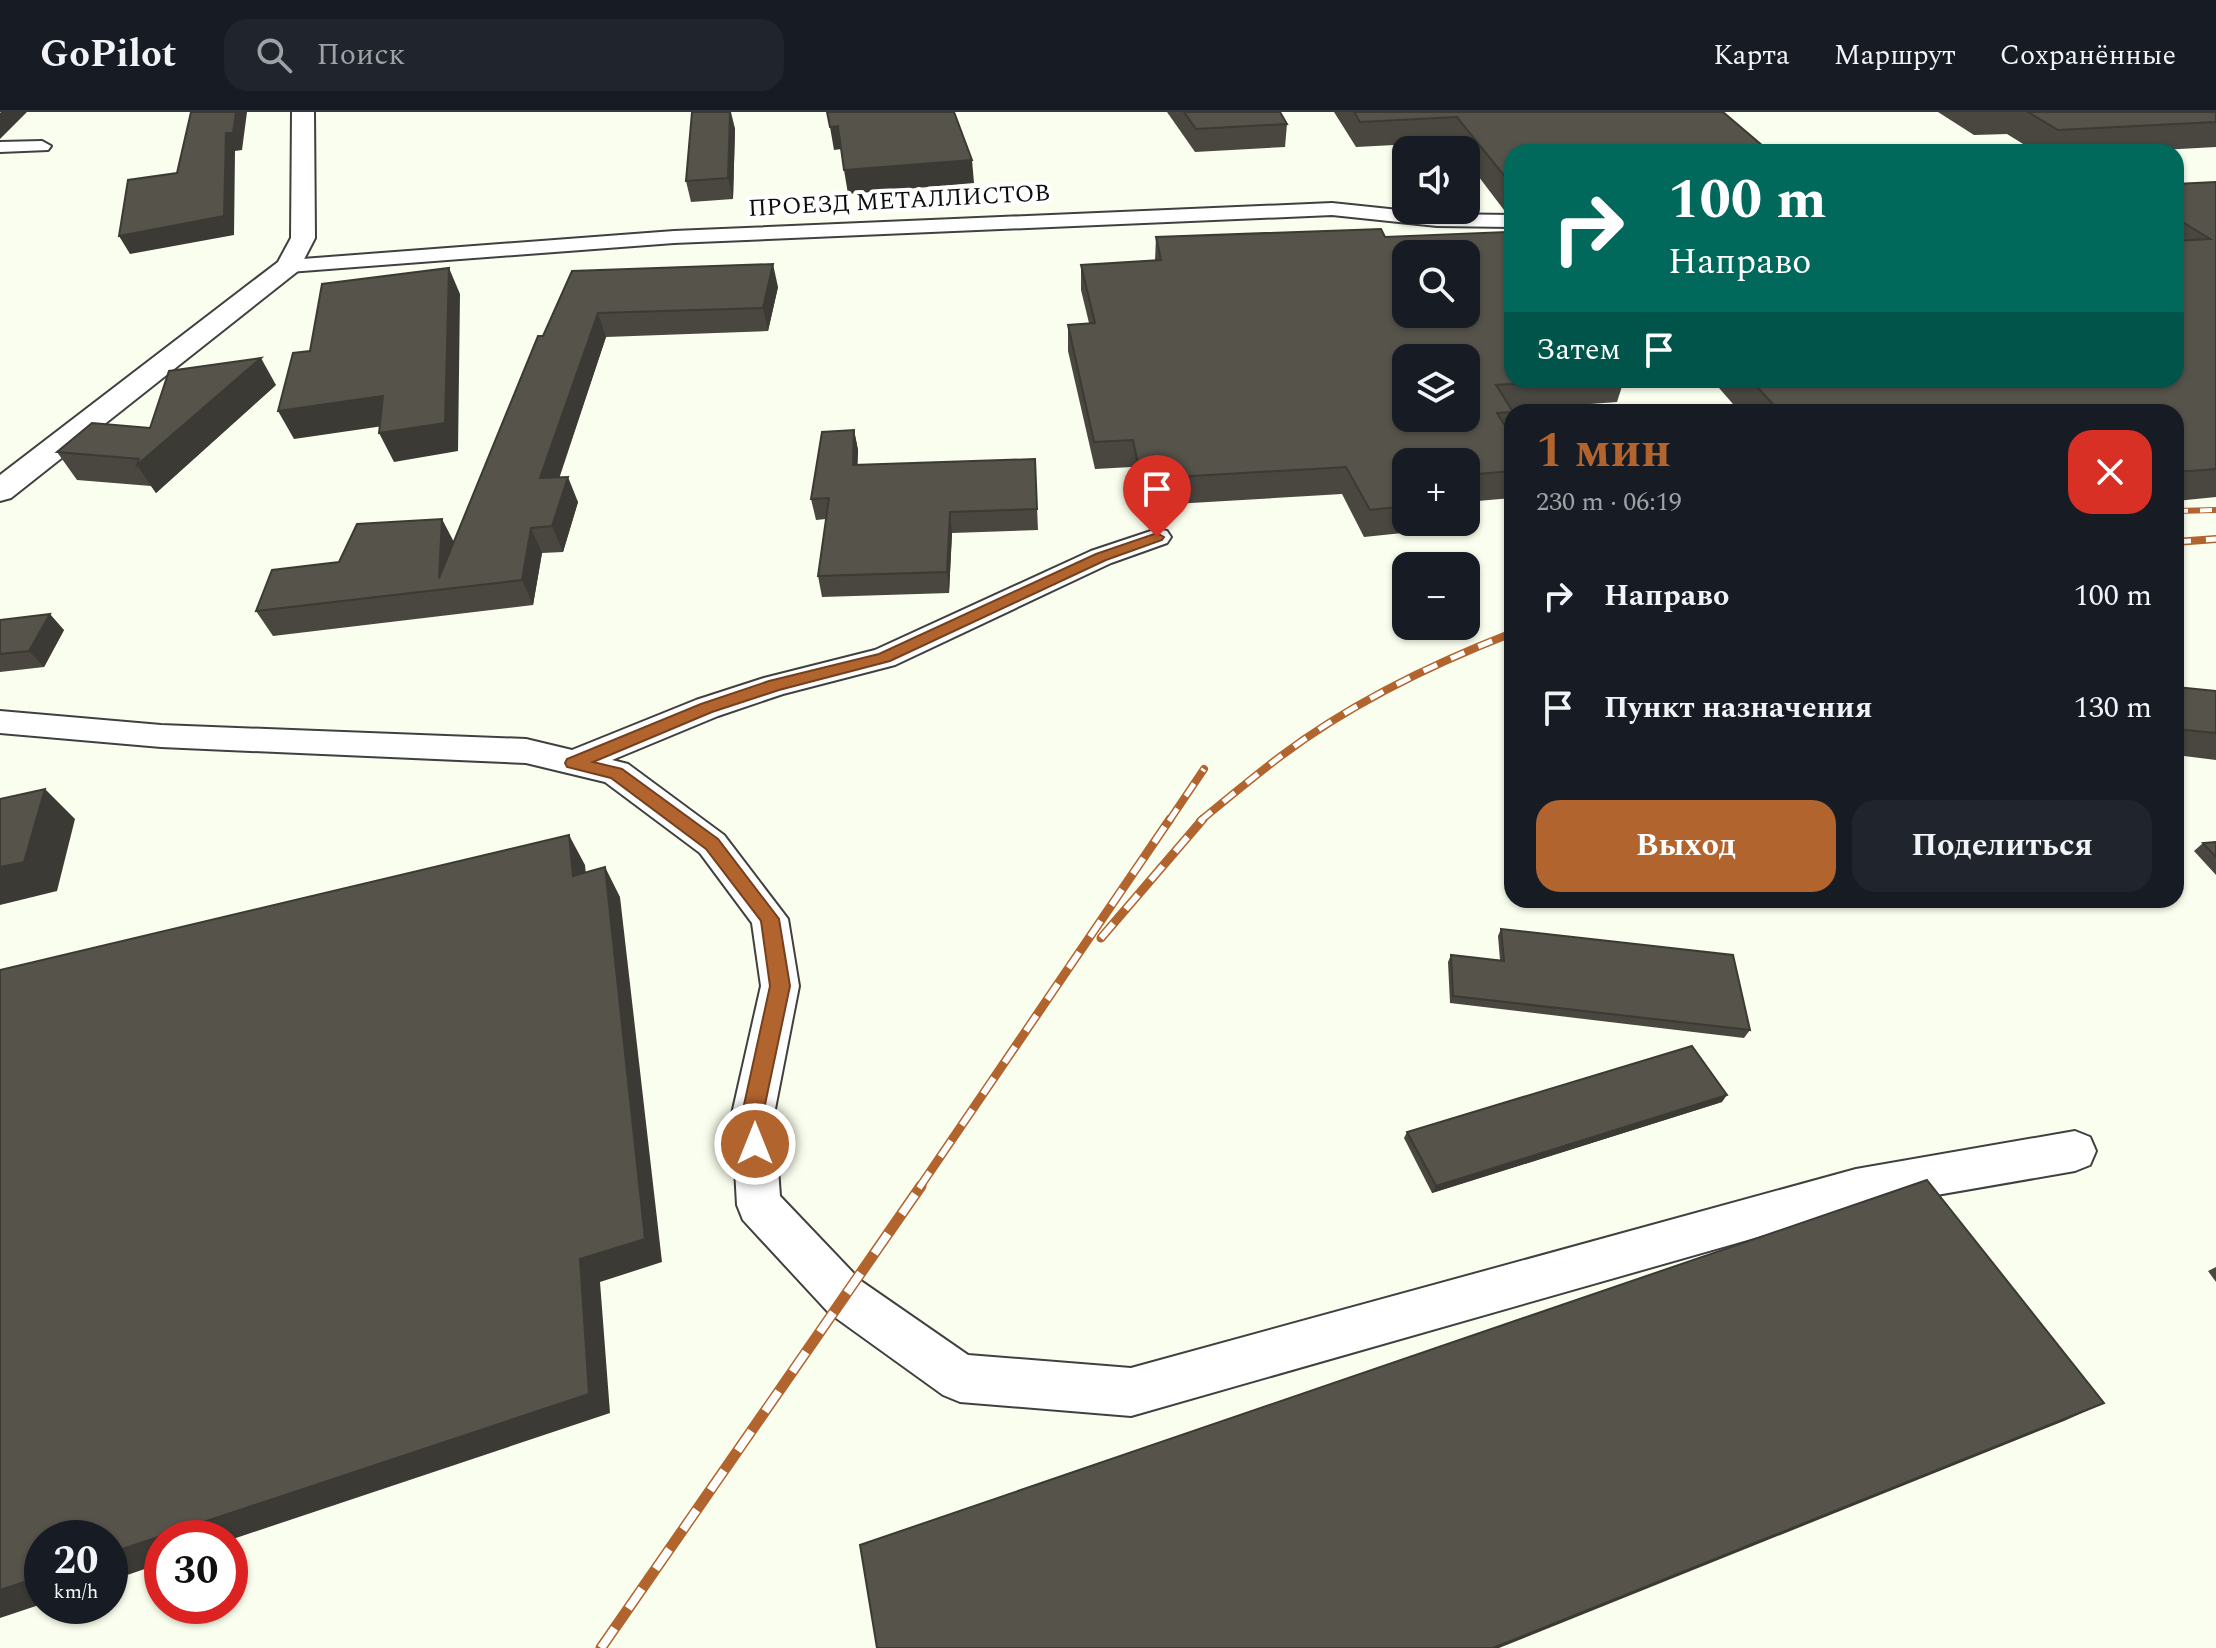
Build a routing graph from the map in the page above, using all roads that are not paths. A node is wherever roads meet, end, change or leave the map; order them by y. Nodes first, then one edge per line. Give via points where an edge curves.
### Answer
1 (303, 112) edge
2 (42, 146) dead end
3 (0, 147) edge
4 (1504, 221) edge
5 (289, 266) junction
6 (0, 491) edge
7 (1157, 537) dead end
8 (0, 722) edge
9 (573, 763) junction
10 (2075, 1151) dead end

1 - 5 street via 303,238
2 - 3 street
4 - 5 street, ПРОЕЗД МЕТАЛЛИСТОВ via 1332,209 674,237
5 - 6 street
7 - 9 street via 1101,557 884,658 720,703
8 - 9 street via 161,736 526,751
9 - 10 street via 616,773 712,844 770,919 780,986 753,1114 759,1205 845,1297 960,1378 1131,1392 1856,1189

